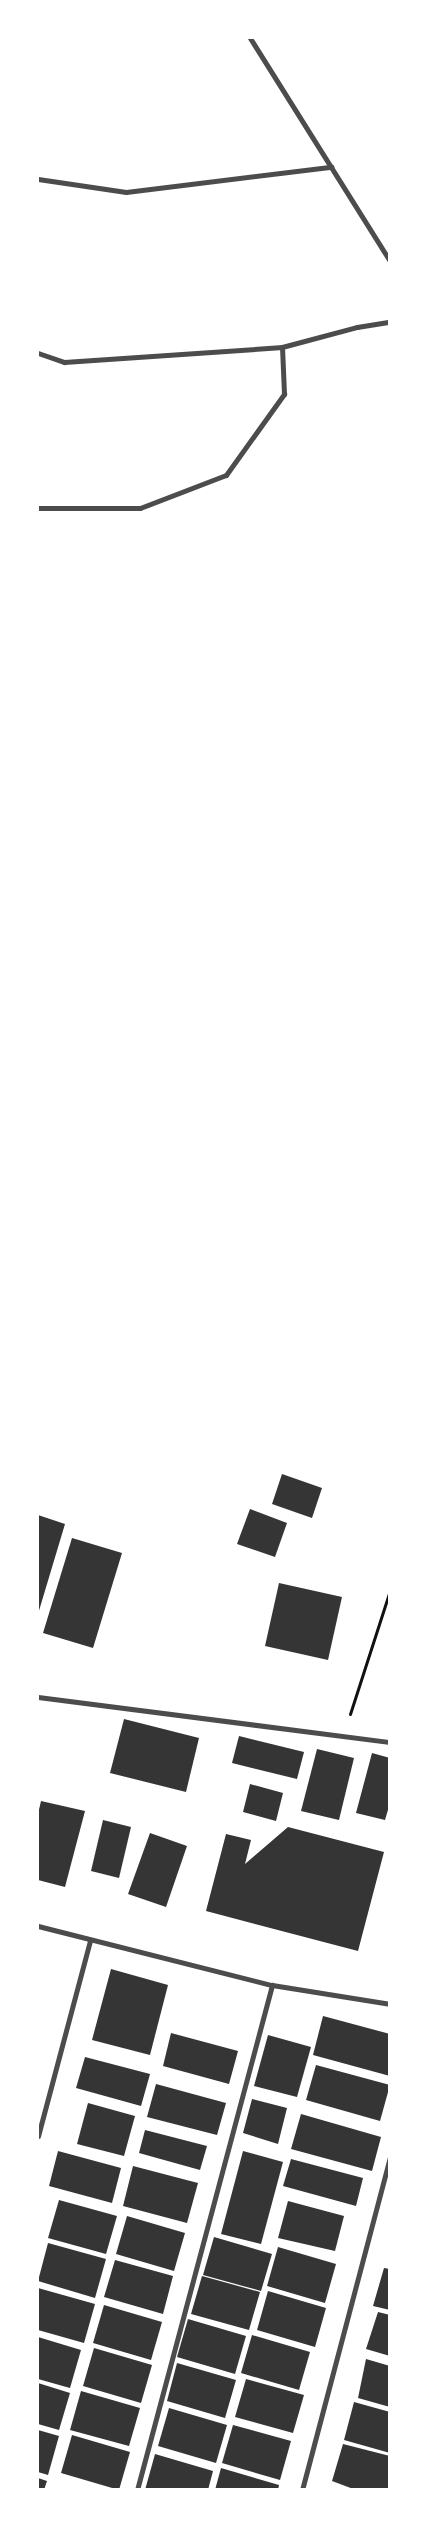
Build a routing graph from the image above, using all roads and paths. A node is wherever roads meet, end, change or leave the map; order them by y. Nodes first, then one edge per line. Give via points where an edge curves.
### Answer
1 (250, 38) edge
2 (331, 167) junction
3 (38, 178) edge
4 (390, 261) edge
5 (390, 322) edge
6 (282, 348) junction
7 (38, 353) edge
8 (38, 508) edge
9 (390, 1590) edge
10 (38, 1697) edge
11 (344, 1736) junction
12 (390, 1742) edge
13 (38, 1926) edge
14 (90, 1940) junction
15 (272, 1985) junction
16 (390, 2004) edge
17 (38, 2136) edge
18 (390, 2156) edge
19 (138, 2490) edge
20 (302, 2490) edge

1 - 2 street
2 - 3 street via 126,192
2 - 4 street
5 - 6 street via 357,327
6 - 7 street via 64,362
6 - 8 street via 284,394 226,475 140,508
9 - 11 path
10 - 11 street
11 - 12 street
13 - 14 street
14 - 15 street
14 - 17 street
15 - 16 street
15 - 19 street
18 - 20 street

